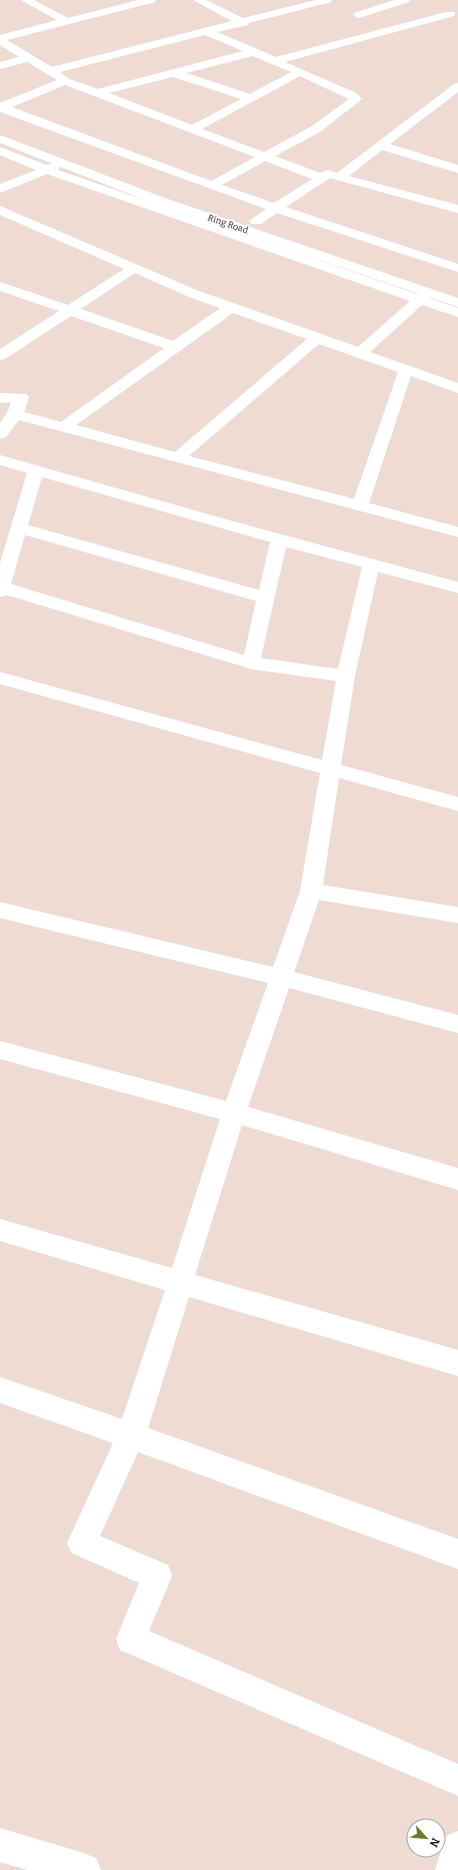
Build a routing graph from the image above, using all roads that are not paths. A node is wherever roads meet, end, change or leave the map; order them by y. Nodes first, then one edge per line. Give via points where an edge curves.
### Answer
1 (26, 0) edge
2 (151, 0) edge
3 (198, 0) edge
4 (327, 0) edge
5 (405, 0) edge
6 (307, 2) edge
7 (450, 14) dead end
8 (358, 15) dead end
9 (67, 21) junction
10 (244, 22) junction
11 (208, 32) junction
12 (0, 39) edge
13 (254, 52) junction
14 (27, 58) junction
15 (275, 61) junction
16 (0, 66) edge
17 (52, 71) junction
18 (300, 72) junction
19 (173, 73) junction
20 (66, 82) junction
21 (458, 86) edge
22 (97, 93) junction
23 (251, 98) junction
24 (0, 108) edge
25 (0, 126) edge
26 (193, 129) junction
27 (0, 139) edge
28 (380, 145) junction
29 (0, 151) edge
30 (452, 155) dead end
31 (265, 157) junction
32 (440, 163) junction
33 (62, 164) junction
34 (458, 169) edge
35 (47, 170) junction
36 (339, 177) junction
37 (322, 178) junction
38 (212, 185) junction
39 (0, 189) edge
40 (275, 208) junction
41 (458, 209) edge
42 (0, 210) edge
43 (256, 221) junction
44 (365, 258) dead end
45 (134, 268) junction
46 (458, 268) edge
47 (0, 286) edge
48 (423, 296) junction
49 (458, 303) edge
50 (230, 307) junction
51 (70, 311) junction
52 (458, 313) edge
53 (317, 338) junction
54 (175, 347) junction
55 (360, 353) junction
56 (0, 356) edge
57 (406, 369) junction
58 (0, 382) edge
59 (458, 388) edge
60 (21, 397) junction
61 (0, 398) edge
62 (15, 414) junction
63 (64, 427) junction
64 (0, 434) edge
65 (178, 457) junction
66 (0, 460) edge
67 (36, 470) junction
68 (360, 506) junction
69 (19, 528) junction
70 (458, 532) edge
71 (279, 540) junction
72 (371, 564) junction
73 (458, 588) edge
74 (1, 589) edge
75 (266, 598) junction
76 (251, 663) junction
77 (346, 676) junction
78 (0, 678) edge
79 (331, 770) junction
80 (458, 804) edge
81 (311, 891) junction
82 (0, 910) edge
83 (458, 915) edge
84 (282, 978) junction
85 (458, 1024) edge
86 (0, 1050) edge
87 (234, 1113) junction
88 (458, 1179) edge
89 (0, 1230) edge
90 (181, 1282) junction
91 (458, 1362) edge
92 (0, 1390) edge
93 (131, 1436) junction
94 (458, 1554) edge
95 (458, 1780) edge
96 (0, 1845) edge
97 (458, 1848) edge
98 (84, 1870) edge
99 (452, 1870) edge

1 - 9 main road
2 - 9 main road
3 - 10 main road
4 - 6 main road
5 - 8 main road
6 - 10 main road
7 - 15 main road
9 - 12 main road
10 - 11 main road
11 - 13 main road
11 - 17 main road
12 - 14 main road
13 - 15 main road
13 - 19 main road
14 - 16 main road
14 - 17 main road
15 - 18 main road
17 - 20 main road
18 - 23 main road
18 - 31 main road via 356,99 316,129
19 - 22 main road
19 - 23 main road
20 - 22 main road
20 - 24 main road
21 - 28 main road
22 - 26 main road
23 - 26 main road
24 - 38 main road
25 - 43 main road, Ring Road via 98,165
26 - 31 main road
27 - 33 main road, Ring Road
28 - 32 main road
28 - 36 main road
29 - 35 main road
30 - 32 main road
31 - 37 main road
31 - 38 main road
32 - 34 main road
33 - 35 main road
33 - 48 main road, Ring Road
35 - 39 main road
35 - 48 main road
36 - 37 main road via 328,174
36 - 41 main road
37 - 40 main road
38 - 40 main road
40 - 43 main road
40 - 46 main road
42 - 45 main road
43 - 44 main road, Ring Road
45 - 50 main road
45 - 51 main road
47 - 51 main road
48 - 49 main road, Ring Road
48 - 52 main road
48 - 55 main road
50 - 53 main road
50 - 54 main road
51 - 54 main road
51 - 56 main road
53 - 55 main road
53 - 65 main road
54 - 63 main road
55 - 57 main road
57 - 59 main road
57 - 68 main road
58 - 60 main road
60 - 61 main road
60 - 62 main road
62 - 63 main road
62 - 64 main road
63 - 65 main road
65 - 68 main road
66 - 67 main road
67 - 69 main road
67 - 71 main road
68 - 70 main road
69 - 74 main road
69 - 75 main road
71 - 72 main road
71 - 75 main road
72 - 73 main road
72 - 77 main road
74 - 76 main road
75 - 76 main road
76 - 77 main road
77 - 79 main road
78 - 79 main road
79 - 80 main road
79 - 81 main road
81 - 83 main road
81 - 84 main road
82 - 84 main road
84 - 85 main road
84 - 87 main road
86 - 87 main road
87 - 88 main road
87 - 90 main road
89 - 90 main road
90 - 91 main road
90 - 93 main road
92 - 93 main road
93 - 94 main road
93 - 95 main road via 82,1543 157,1576 131,1639
96 - 98 main road
97 - 99 main road

